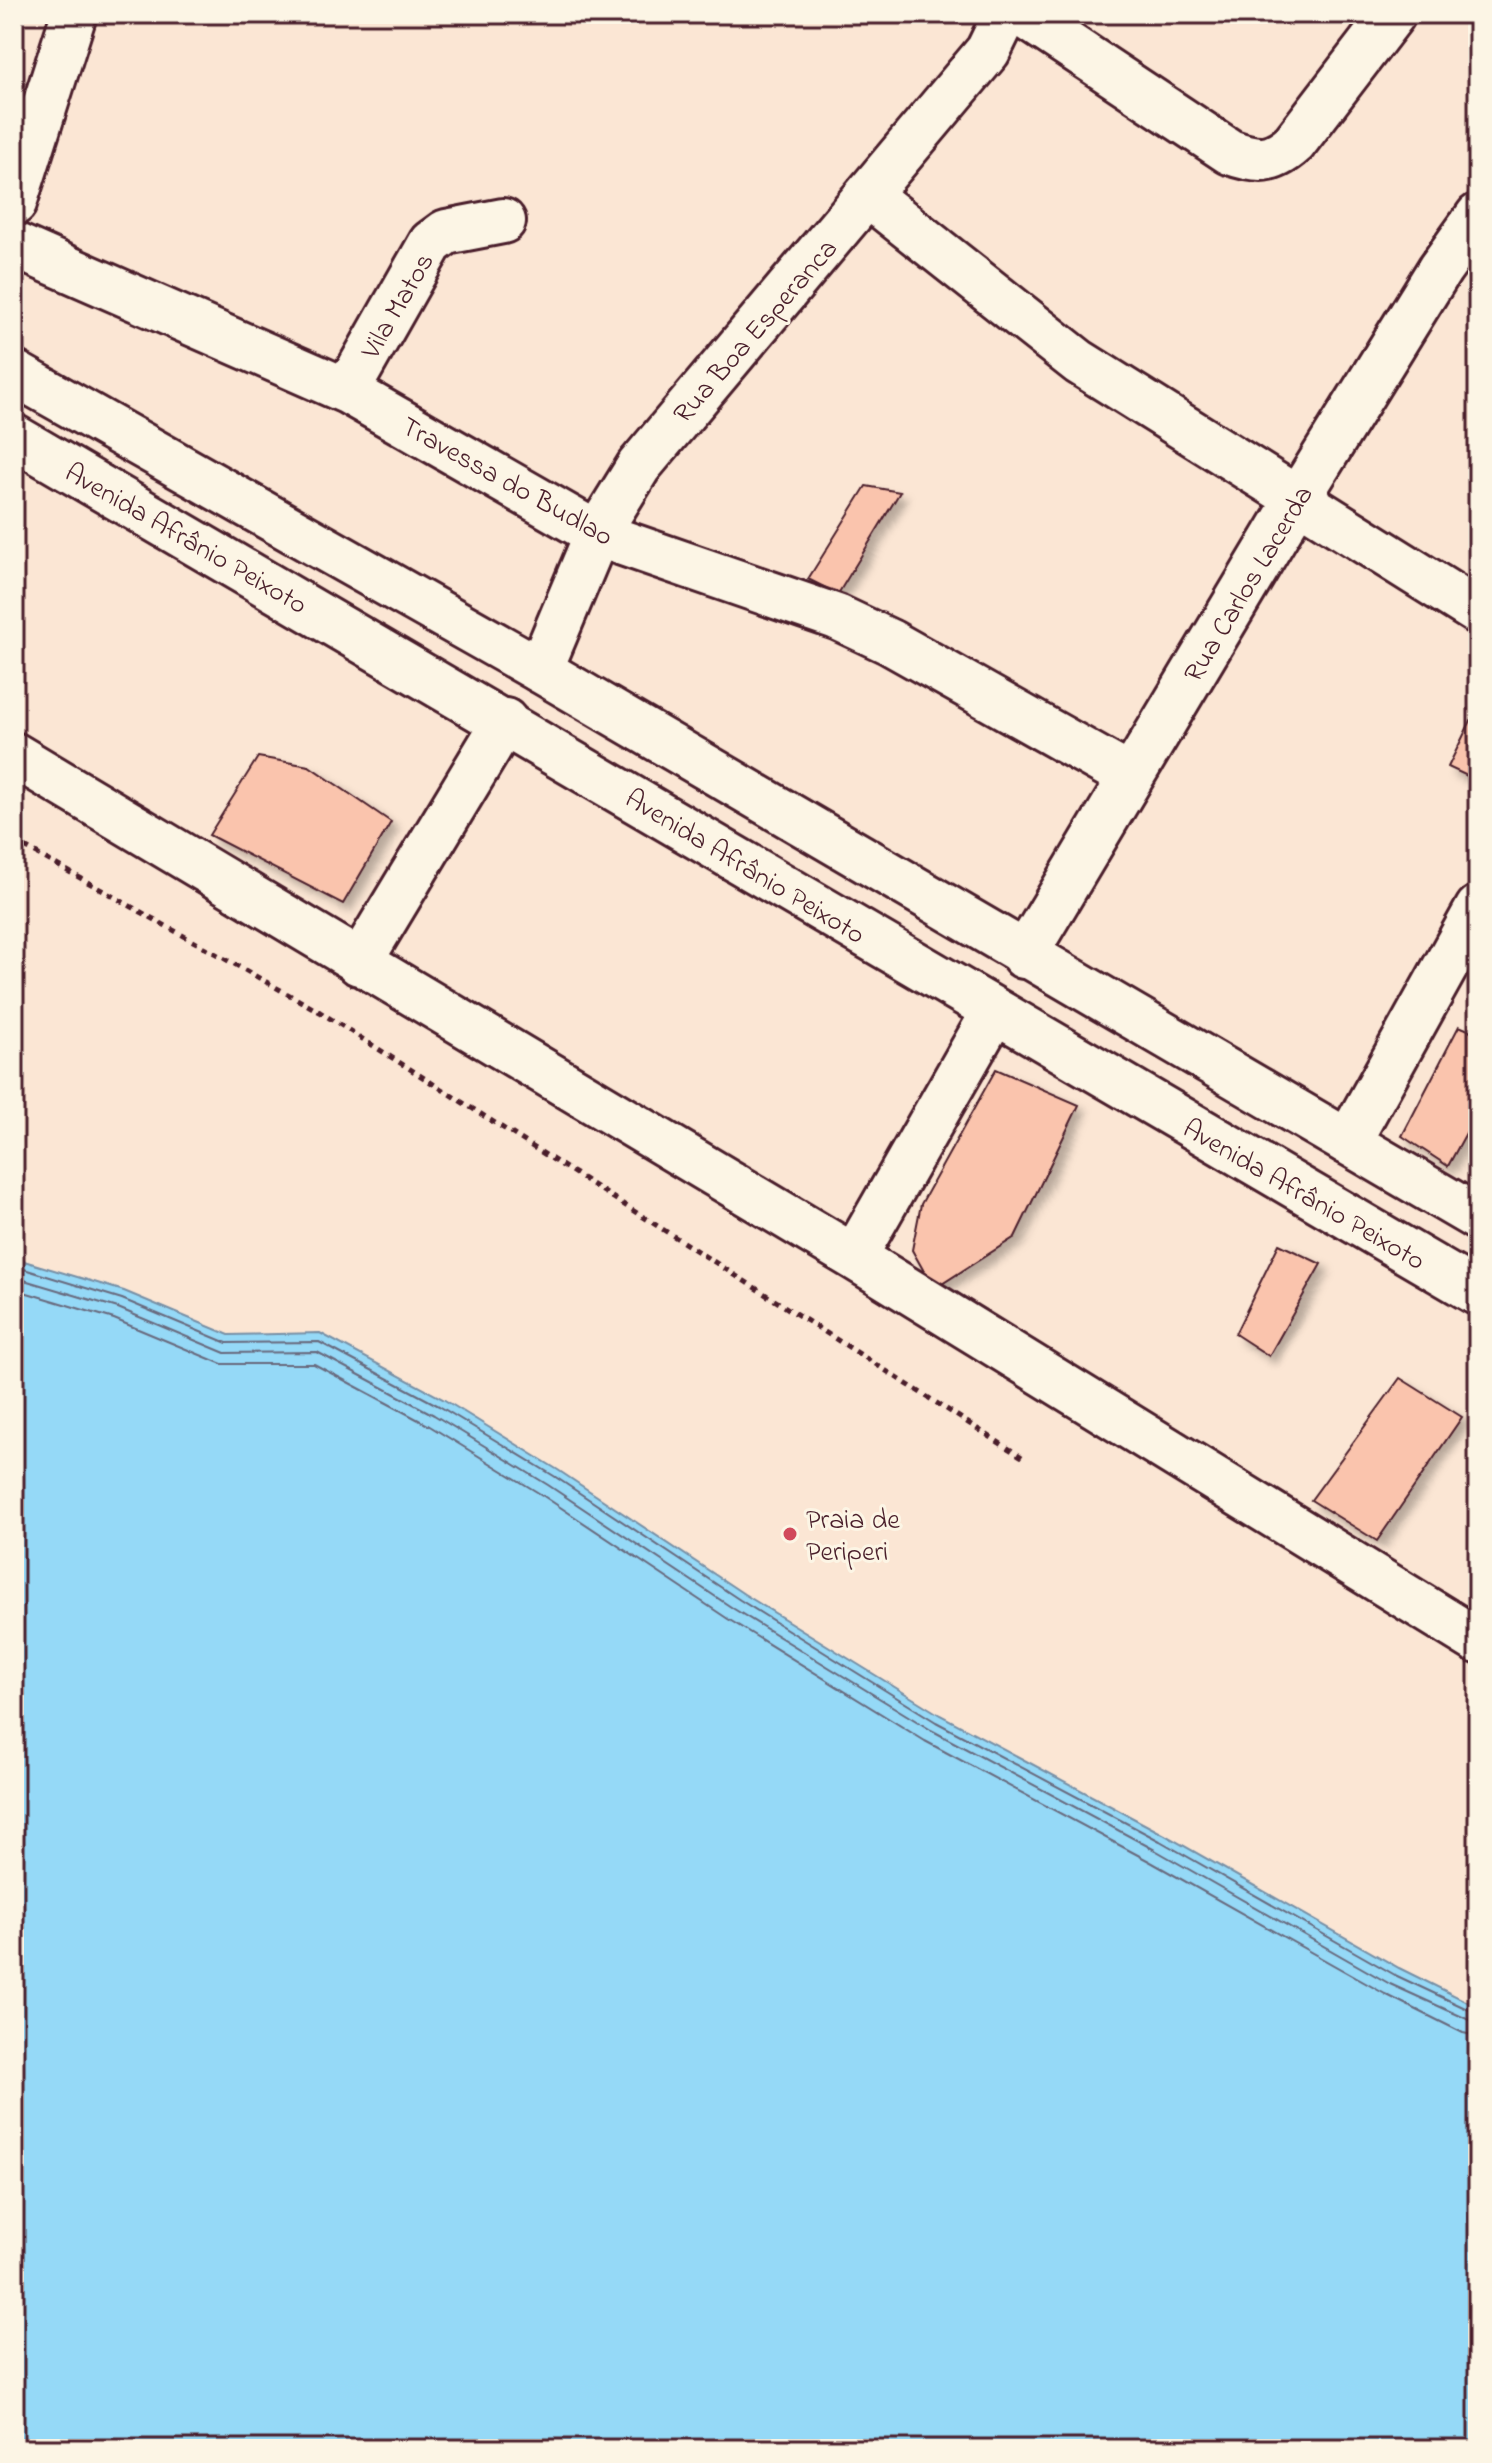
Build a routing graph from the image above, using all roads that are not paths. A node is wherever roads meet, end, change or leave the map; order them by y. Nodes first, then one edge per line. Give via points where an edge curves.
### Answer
1 (74, 14) edge
2 (1006, 14) edge
3 (1022, 14) edge
4 (1393, 14) edge
5 (869, 196) junction
6 (14, 203) edge
7 (1478, 216) edge
8 (503, 221) dead end
9 (14, 245) edge
10 (14, 373) edge
11 (347, 391) junction
12 (14, 437) edge
13 (1297, 500) junction
14 (597, 534) junction
15 (1478, 612) edge
16 (540, 670) junction
17 (505, 721) junction
18 (14, 755) edge
19 (1130, 777) junction
20 (1478, 908) edge
21 (1024, 956) junction
22 (359, 963) junction
23 (994, 1012) junction
24 (1348, 1142) junction
25 (1478, 1218) edge
26 (854, 1257) junction
27 (1478, 1293) edge
28 (1478, 1641) edge

1 - 6 street
2 - 5 street, Rua Boa Esperanca via 988,51
3 - 4 street via 1230,152 1255,161 1277,158 1294,143
5 - 13 street via 1079,362
5 - 14 street, Rua Boa Esperanca via 686,407 639,466
7 - 13 street, Rua Carlos Lacerda
8 - 11 street, Vila Matos via 446,232 431,243
9 - 11 street, Travessa do Budlao
10 - 16 street, Avenida Afrânio Peixoto
11 - 14 street, Travessa do Budlao
12 - 17 street, Avenida Afrânio Peixoto
13 - 15 street
13 - 19 street, Rua Carlos Lacerda
14 - 16 street, Rua Boa Esperanca
14 - 19 street, Travessa do Budlao via 837,617
16 - 21 street, Avenida Afrânio Peixoto
17 - 22 street
17 - 23 street, Avenida Afrânio Peixoto
18 - 22 street
19 - 21 street, Rua Carlos Lacerda
20 - 24 street
21 - 24 street, Avenida Afrânio Peixoto
22 - 26 street
23 - 26 street
23 - 27 street, Avenida Afrânio Peixoto
24 - 25 street, Avenida Afrânio Peixoto
26 - 28 street

